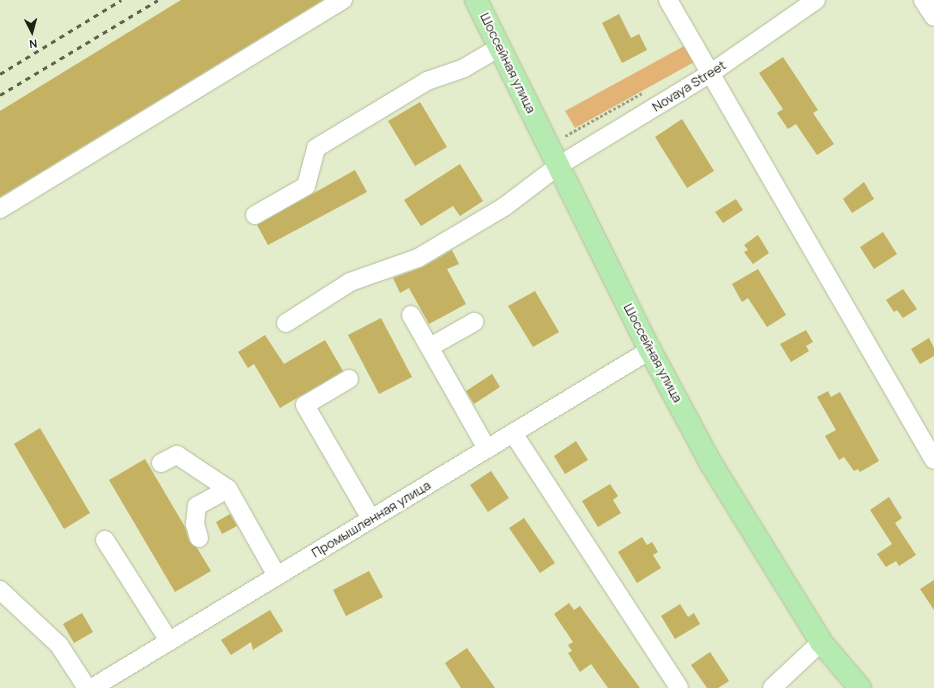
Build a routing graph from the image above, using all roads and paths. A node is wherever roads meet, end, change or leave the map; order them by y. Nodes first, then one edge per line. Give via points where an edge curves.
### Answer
1 (343, 0) edge
2 (476, 0) edge
3 (668, 0) edge
4 (816, 0) edge
5 (924, 0) edge
6 (934, 17) edge
7 (500, 47) junction
8 (712, 72) junction
9 (648, 90) dead end
10 (565, 136) dead end
11 (558, 166) junction
12 (0, 209) edge
13 (255, 215) dead end
14 (411, 315) dead end
15 (474, 322) dead end
16 (286, 323) dead end
17 (430, 347) junction
18 (650, 350) junction
19 (349, 379) dead end
20 (513, 433) junction
21 (487, 449) junction
22 (934, 460) edge
23 (161, 463) dead end
24 (228, 489) junction
25 (371, 519) junction
26 (199, 538) dead end
27 (105, 540) dead end
28 (277, 576) junction
29 (0, 590) edge
30 (169, 641) junction
31 (820, 642) junction
32 (87, 688) edge
33 (92, 688) edge
34 (679, 688) edge
35 (772, 688) edge
36 (860, 688) edge

1 - 12 street
2 - 7 main road, Шоссейная улица
3 - 8 street
4 - 8 street, Novaya Street
5 - 6 street
7 - 11 main road, Шоссейная улица
7 - 13 street via 464,68 427,82 316,148 306,186
8 - 11 street, Novaya Street
8 - 22 street
9 - 10 path
11 - 16 street, Novaya Street via 504,207 418,258 350,282
11 - 18 main road, Шоссейная улица
14 - 17 street
15 - 17 street
17 - 21 street
18 - 20 street, Промышленная улица
18 - 31 main road, Шоссейная улица via 710,462
19 - 25 street via 304,405
20 - 21 street, Промышленная улица
20 - 34 street
21 - 25 street, Промышленная улица
23 - 24 street via 177,454
24 - 26 street via 198,506 196,524
24 - 28 street
25 - 28 street, Промышленная улица
27 - 30 street
28 - 30 street, Промышленная улица
29 - 32 street via 59,645
30 - 33 street, Промышленная улица
31 - 35 street
31 - 36 main road, Шоссейная улица

